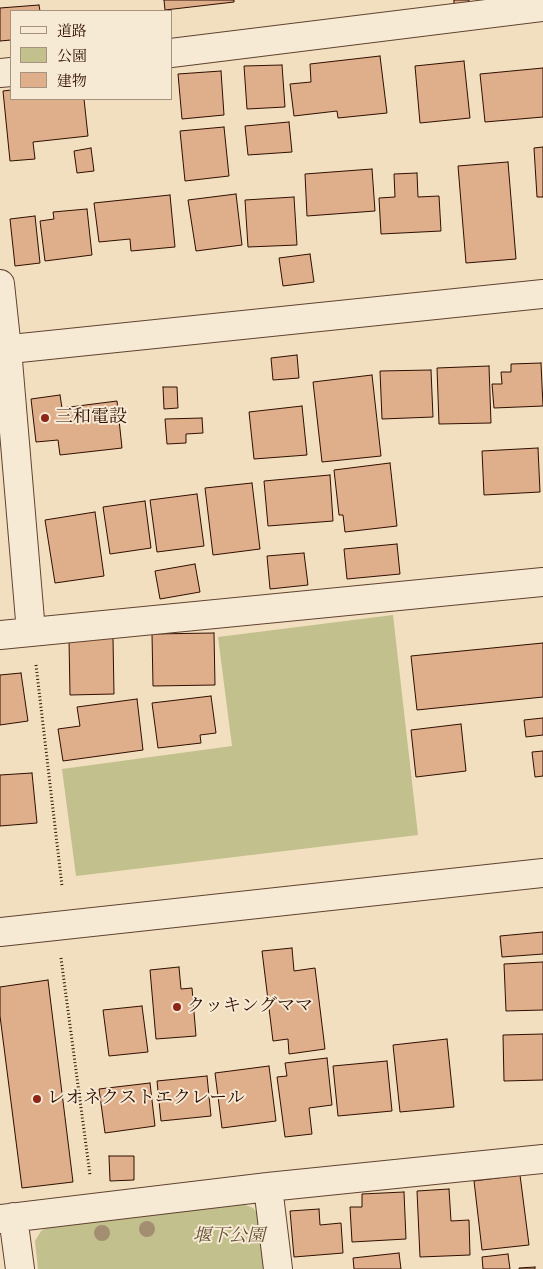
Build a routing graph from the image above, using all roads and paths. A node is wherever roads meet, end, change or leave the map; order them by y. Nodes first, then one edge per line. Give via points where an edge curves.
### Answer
1 (543, 7) edge
2 (172, 52) edge
3 (0, 284) edge
4 (543, 294) edge
5 (3, 349) edge
6 (543, 582) edge
7 (31, 632) junction
8 (0, 636) edge
9 (543, 873) edge
10 (62, 886) dead end
11 (0, 932) edge
12 (61, 955) dead end
13 (543, 1159) edge
14 (268, 1187) junction
15 (95, 1207) junction
16 (7, 1218) edge
17 (20, 1269) edge
18 (278, 1269) edge

1 - 2 street
3 - 5 street
4 - 5 street
5 - 7 street
6 - 7 street
7 - 8 street
7 - 10 path
9 - 11 street
12 - 15 path
13 - 14 street
14 - 15 street
14 - 18 street
15 - 16 street
16 - 17 street

